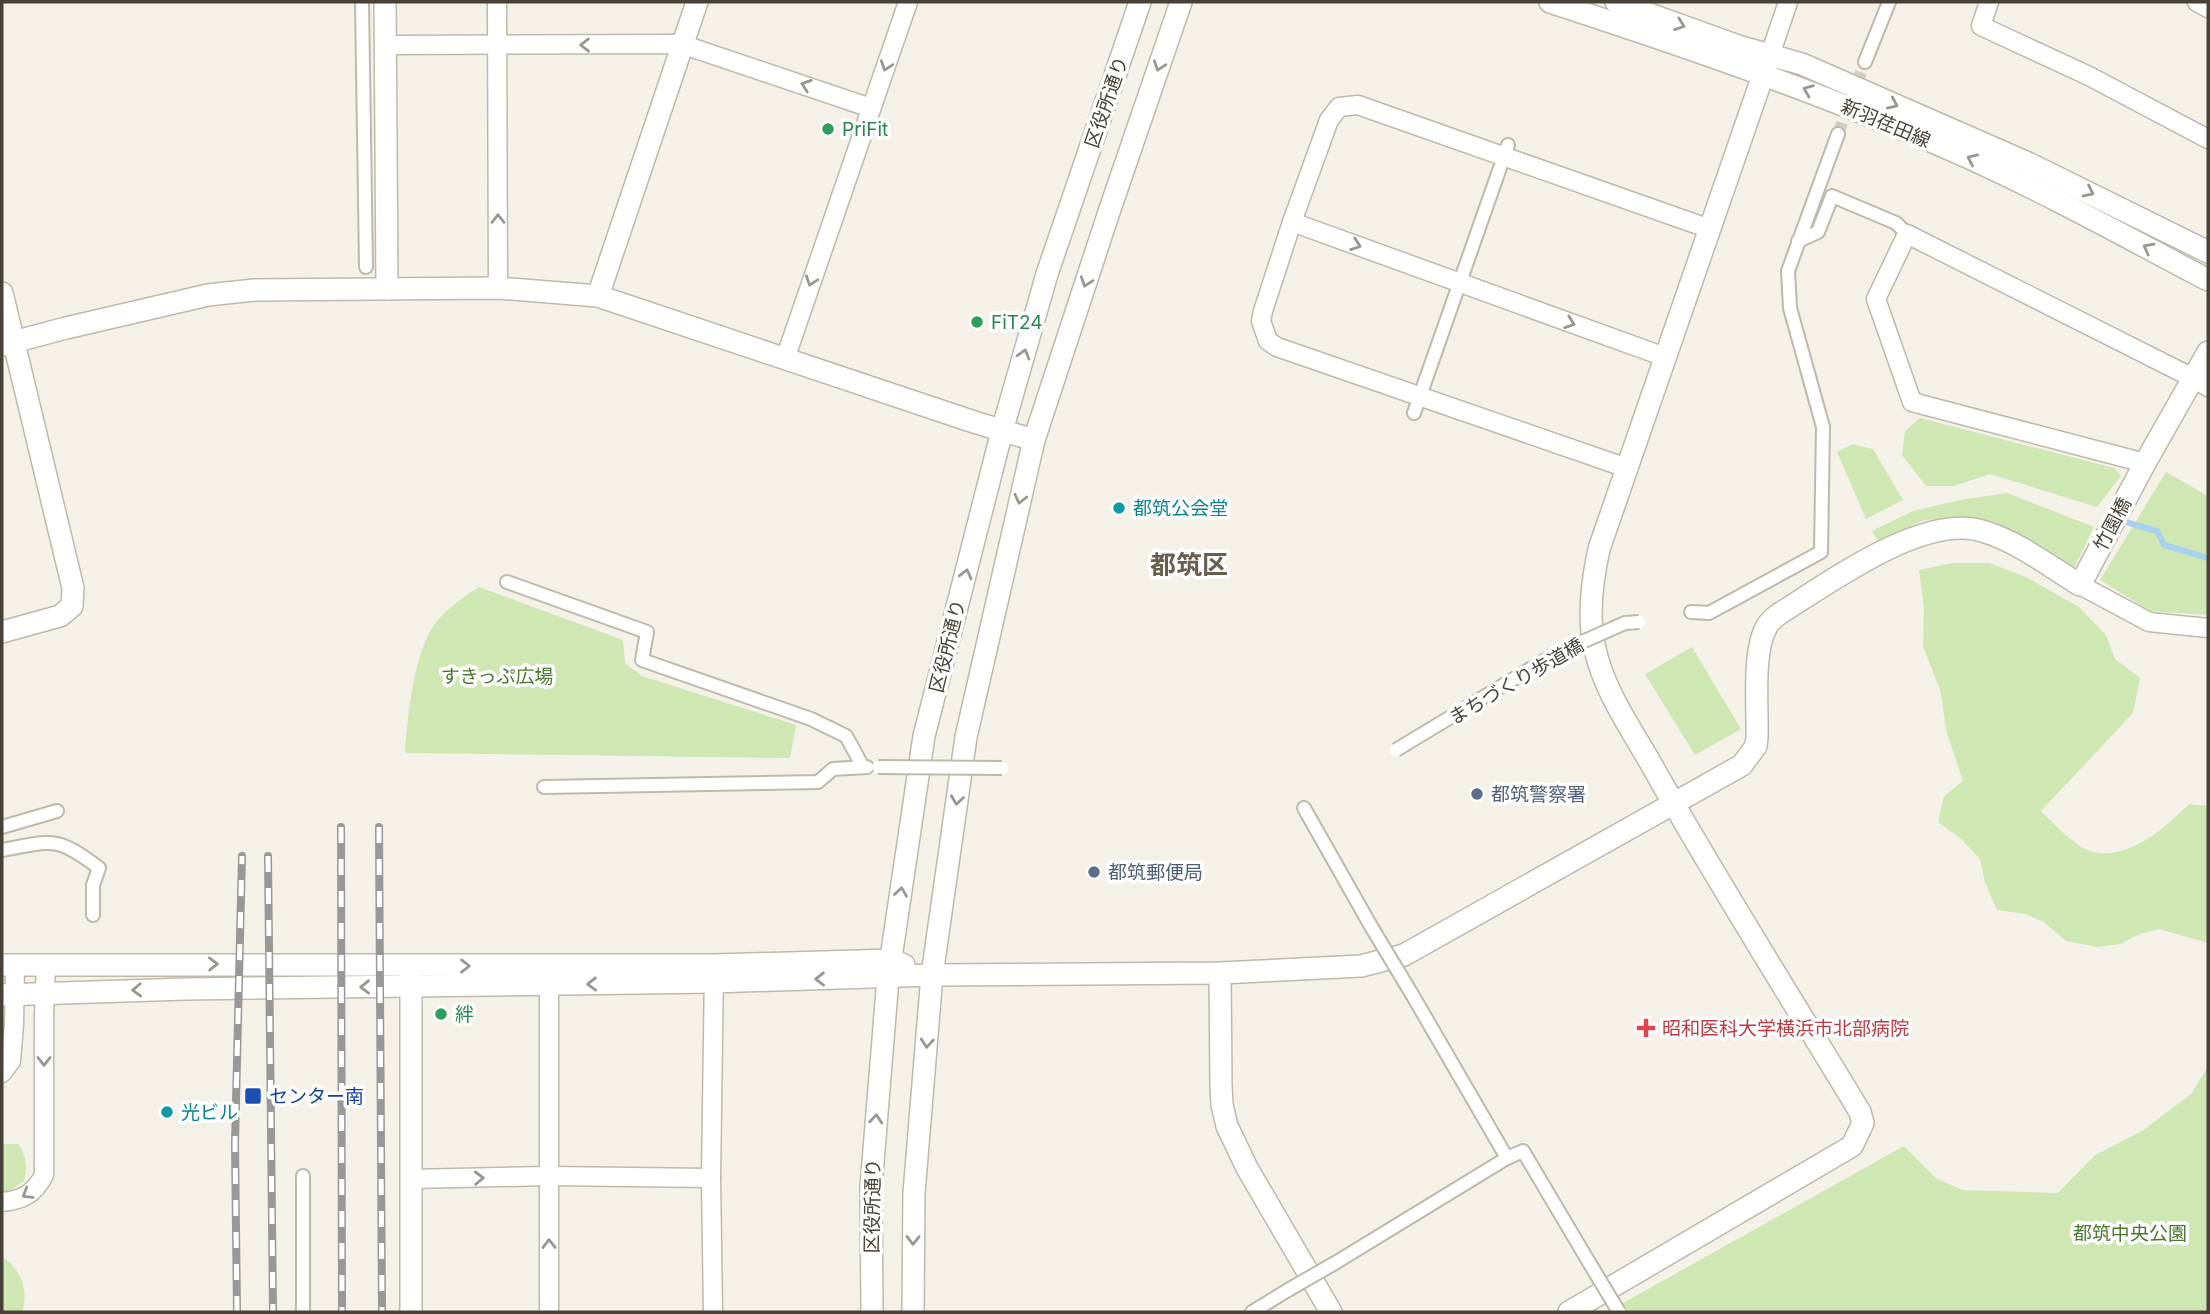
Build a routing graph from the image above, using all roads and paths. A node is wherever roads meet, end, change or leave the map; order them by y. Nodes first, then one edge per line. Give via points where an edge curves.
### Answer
1 (362, 2) edge
2 (385, 2) edge
3 (497, 2) edge
4 (697, 2) edge
5 (908, 2) edge
6 (1140, 2) edge
7 (1181, 2) edge
8 (1550, 2) edge
9 (1616, 2) edge
10 (1788, 2) edge
11 (1889, 2) edge
12 (1989, 2) edge
13 (2197, 2) edge
14 (2208, 8) edge
15 (681, 44) junction
16 (386, 45) junction
17 (497, 45) junction
18 (1865, 62) tunnel mouth
19 (1767, 65) junction
20 (871, 107) junction
21 (1838, 134) tunnel mouth
22 (2208, 139) edge
23 (1506, 151) junction
24 (1292, 222) junction
25 (1710, 229) junction
26 (1907, 234) junction
27 (1798, 241) junction
28 (2208, 252) edge
29 (366, 267) dead end
30 (2208, 280) edge
31 (1460, 283) junction
32 (498, 288) junction
33 (387, 289) junction
34 (2, 293) edge
35 (598, 296) junction
36 (8, 344) edge
37 (2208, 352) edge
38 (1665, 357) junction
39 (785, 359) junction
40 (2201, 383) edge
41 (1417, 404) junction
42 (1002, 431) junction
43 (1034, 440) junction
44 (2145, 463) junction
45 (1627, 468) junction
46 (506, 582) dead end
47 (2080, 585) junction
48 (1691, 612) dead end
49 (1639, 622) dead end
50 (2208, 628) edge
51 (2, 632) edge
52 (1396, 750) dead end
53 (863, 768) junction
54 (1002, 768) dead end
55 (544, 787) dead end
56 (1674, 804) junction
57 (1304, 808) dead end
58 (57, 811) dead end
59 (2, 827) edge
60 (2, 849) edge
61 (93, 915) dead end
62 (8, 965) edge
63 (46, 965) junction
64 (890, 969) junction
65 (1220, 973) junction
66 (713, 974) junction
67 (932, 975) junction
68 (411, 976) junction
69 (549, 985) junction
70 (44, 993) junction
71 (8, 995) edge
72 (2, 1073) edge
73 (1507, 1158) junction
74 (303, 1176) dead end
75 (548, 1176) junction
76 (711, 1178) junction
77 (411, 1179) junction
78 (2, 1202) edge
79 (303, 1312) edge
80 (411, 1312) edge
81 (549, 1312) edge
82 (713, 1312) edge
83 (872, 1312) edge
84 (913, 1312) edge
85 (1252, 1312) edge
86 (1331, 1312) edge
87 (1569, 1312) edge
88 (1619, 1312) edge

1 - 29 street
2 - 16 street
3 - 17 street
4 - 15 street
5 -> 20 street
42 -> 6 street, 区役所通り via 1047,274
7 -> 43 street, 区役所通り
8 - 19 street, 新羽荏田線 via 1733,62
9 -> 19 street, 新羽荏田線
10 - 19 street
11 - 18 street
12 - 22 street via 1981,26
13 - 14 street
15 -> 17 street
20 -> 15 street
15 - 35 street
16 - 17 street
16 - 33 street
32 -> 17 street
19 - 25 street
19 -> 28 street, 新羽荏田線 via 1802,64 2028,163
30 -> 19 street, 新羽荏田線 via 1979,162 1807,90
20 -> 39 street
21 - 27 street
23 - 24 street via 1358,105 1339,107 1329,120
23 - 25 street
23 - 31 street
24 -> 31 street
24 - 41 street via 1261,321 1268,341
25 - 38 street
26 - 27 street via 1896,223 1832,196 1818,232
26 - 40 street
26 - 44 street via 1876,299 1912,402
27 - 48 street via 1788,283 1790,308 1824,427 1821,552 1709,613
31 -> 38 street
31 - 41 street
32 - 33 street
32 - 35 street
33 - 36 street via 208,295
34 - 36 street
35 - 39 street
36 - 51 street via 73,597 72,606 60,616
37 - 40 street, 竹園橋
38 - 45 street
39 - 42 street
40 - 44 street, 竹園橋
41 - 45 street
42 - 43 street
64 -> 42 street, 区役所通り via 924,737
43 -> 67 street, 区役所通り via 966,737
44 - 47 street, 竹園橋
45 - 56 street via 1595,568 1595,650 1609,688
46 - 53 street via 647,632 642,660 823,724 846,736
47 - 50 street via 2149,622
47 - 56 street via 2009,541 1979,530 1945,528 1886,550 1768,625 1761,645 1756,746 1742,765
49 - 52 street, まちづくり歩道橋, bridge via 1625,623 1555,654
53 - 54 street, bridge
53 - 55 street via 833,769 818,782
56 - 65 street via 1404,955 1361,966
56 - 87 street via 1863,1123 1852,1146
57 - 73 street, bridge
58 - 59 street
60 - 61 street via 54,841 74,849 99,868 93,885
62 - 63 street
62 - 71 street
63 -> 68 street via 223,964
63 - 70 street
64 - 66 street
64 - 67 street
83 -> 64 street, 区役所通り via 871,1187
65 - 67 street
65 - 86 street via 1221,1084 1227,1126
68 -> 66 street
66 -> 69 street
66 - 76 street
67 -> 84 street, 区役所通り via 914,1193
68 - 69 street
68 -> 70 street
68 - 77 street
69 - 75 street
70 - 71 street
70 -> 78 street via 44,1175 30,1195
71 - 72 street via 14,1024 10,1061
73 - 85 street, bridge
73 - 88 street, bridge via 1523,1151
74 - 79 street
75 - 76 street
77 -> 75 street
81 -> 75 street
76 - 82 street
77 - 80 street

